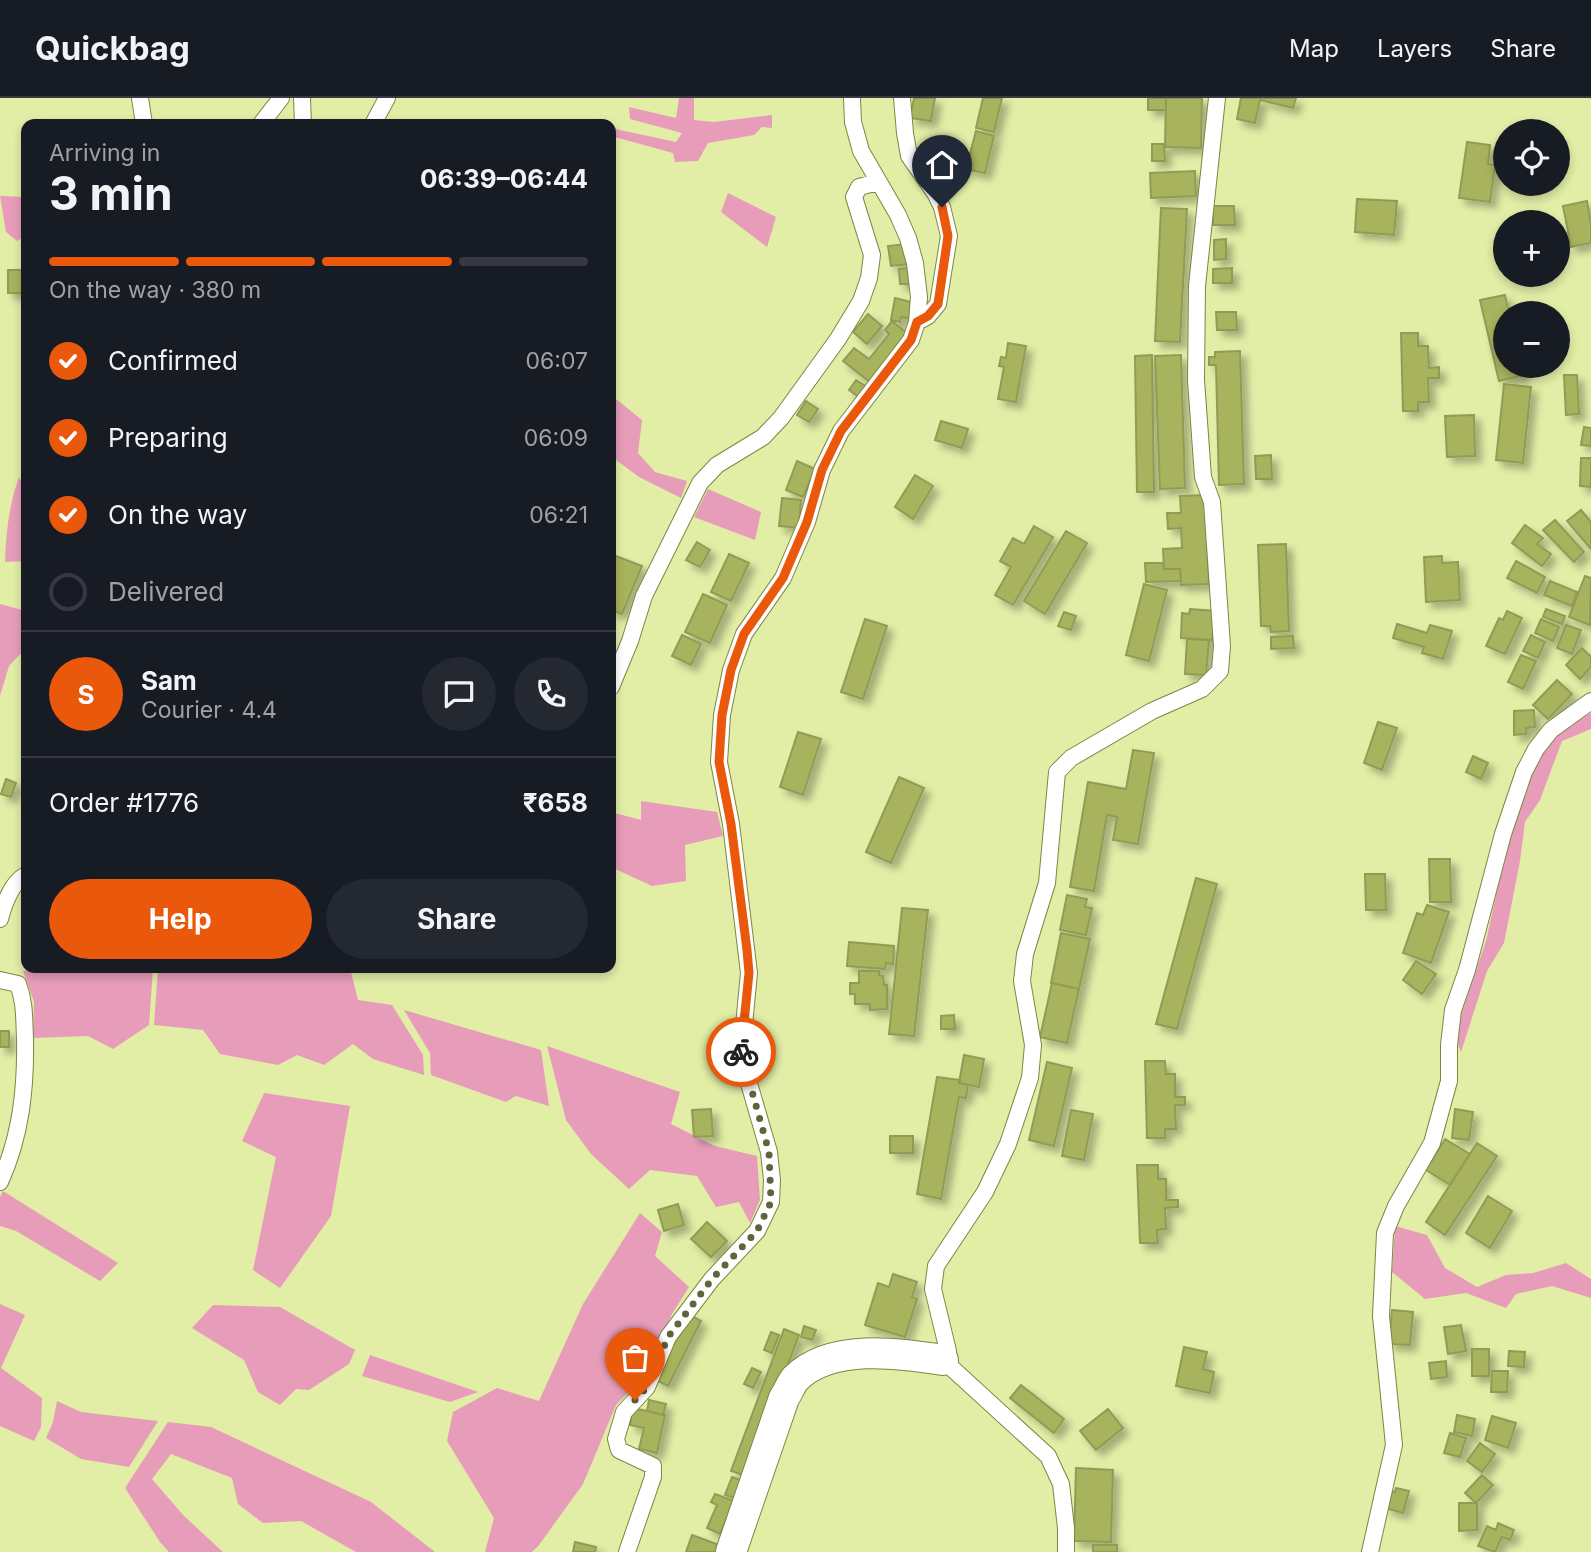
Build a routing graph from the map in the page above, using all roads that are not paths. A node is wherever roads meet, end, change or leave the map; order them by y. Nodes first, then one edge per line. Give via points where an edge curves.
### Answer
1 (140, 98) edge
2 (281, 98) edge
3 (302, 98) edge
4 (387, 98) edge
5 (852, 98) edge
6 (902, 98) edge
7 (1217, 98) edge
8 (143, 119) edge
9 (265, 119) edge
10 (303, 119) edge
11 (376, 119) edge
12 (878, 182) junction
13 (917, 322) junction
14 (616, 675) edge
15 (1591, 701) edge
16 (21, 877) edge
17 (0, 919) edge
18 (0, 980) edge
19 (0, 1182) edge
20 (943, 1360) junction
21 (627, 1552) edge
22 (731, 1552) edge
23 (1066, 1552) edge
24 (1370, 1552) edge

1 - 8 street
2 - 9 street
3 - 10 street
4 - 11 street
5 - 12 street via 861,151
6 - 13 street via 909,156 942,207 948,236 938,304
7 - 20 street via 1197,286 1196,380 1203,477 1212,502 1220,671 1202,689 1129,724 1071,758 1058,772 1046,883 1025,954 1022,981 1033,1045 1030,1078 1008,1144 985,1192 936,1266 933,1289 948,1351
12 - 13 street via 903,226 915,263
12 - 14 street via 859,187 854,197 872,256 861,301 781,418 763,437 717,465 701,483 644,596
13 - 21 street via 911,340 841,431 783,578 744,634 731,670 719,762 749,973 741,1056 769,1152 771,1202 757,1231 668,1337 647,1387 624,1412 616,1439 619,1450 653,1466
15 - 24 street via 1551,730 1524,772 1453,1010 1449,1081 1432,1143 1385,1233 1381,1316 1394,1446
16 - 17 street via 7,897
18 - 19 street via 18,984 23,997 25,1057 23,1111
20 - 22 highway via 859,1353 816,1363 794,1379
20 - 23 street via 1048,1456 1061,1484

